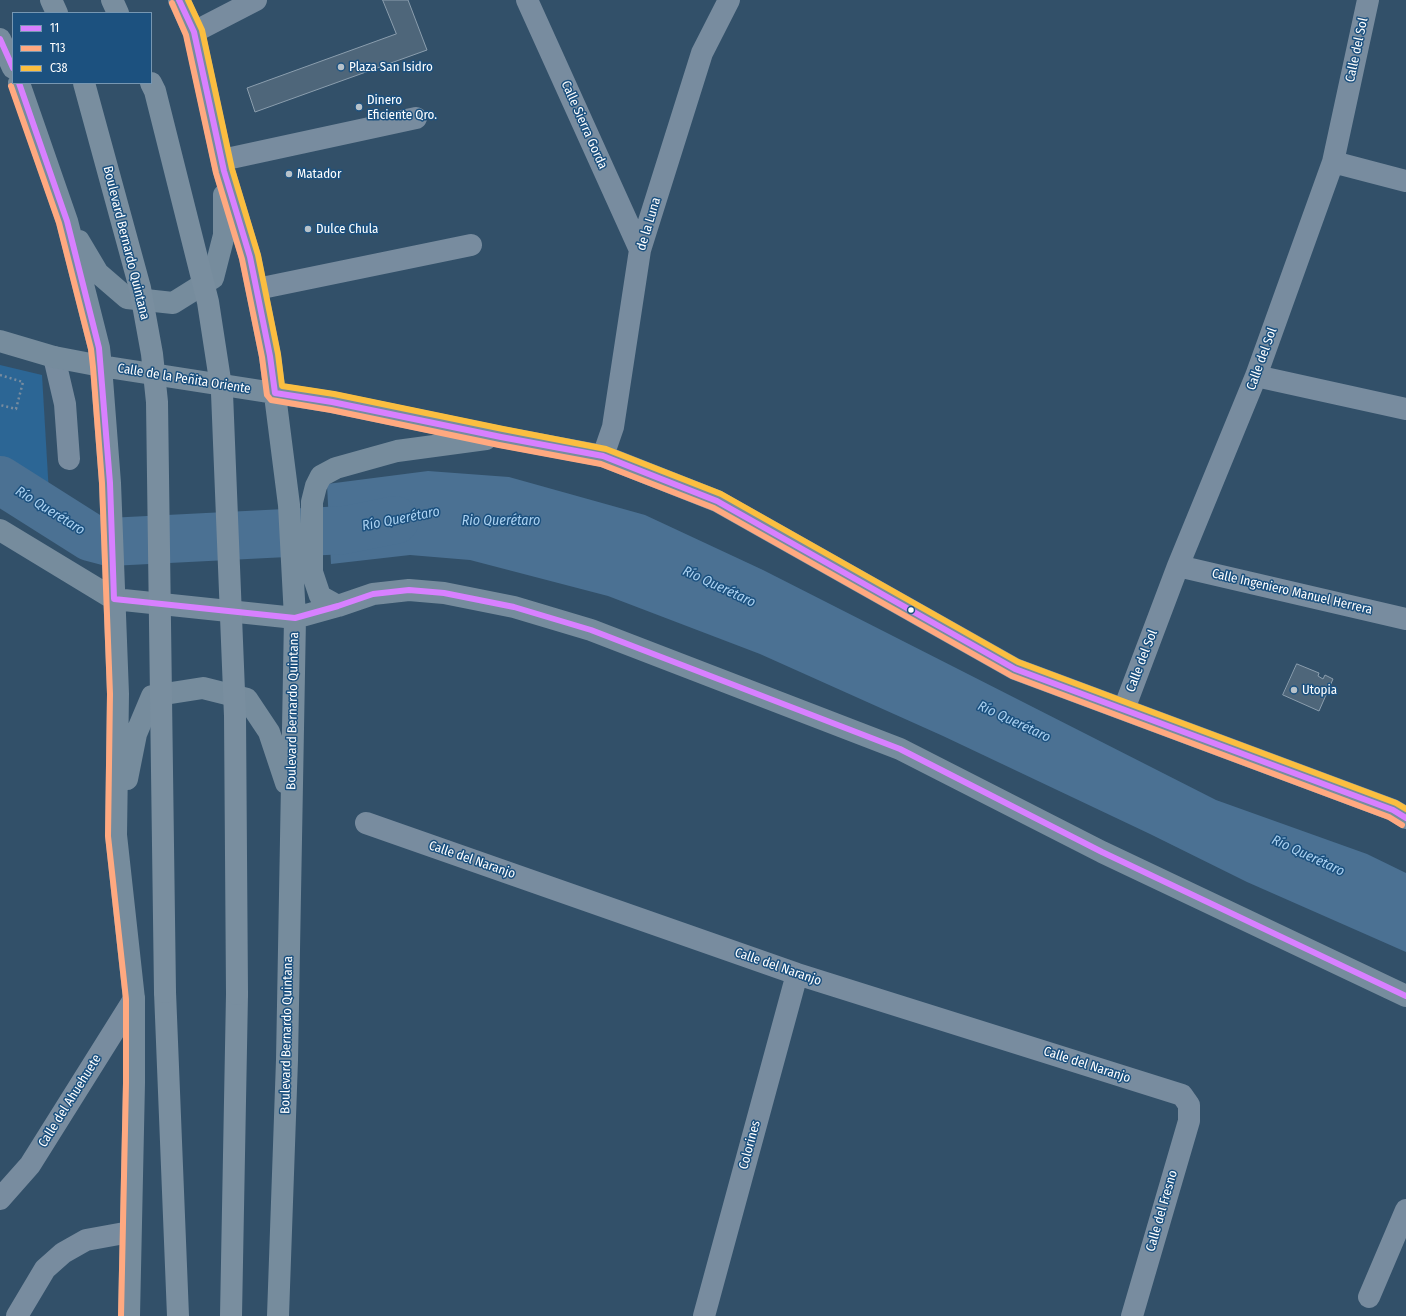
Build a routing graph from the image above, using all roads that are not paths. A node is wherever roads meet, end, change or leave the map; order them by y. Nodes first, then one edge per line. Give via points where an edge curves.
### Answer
1 (51, 0) edge
2 (112, 0) edge
3 (179, 0) edge
4 (256, 0) edge
5 (527, 0) edge
6 (729, 0) edge
7 (1368, 0) edge
8 (57, 12) edge
9 (118, 12) edge
10 (194, 32) junction
11 (0, 39) edge
12 (12, 66) edge
13 (19, 84) edge
14 (84, 84) edge
15 (151, 84) edge
16 (416, 118) dead end
17 (1333, 162) junction
18 (223, 165) junction
19 (1406, 181) edge
20 (67, 221) junction
21 (472, 245) dead end
22 (640, 250) junction
23 (256, 289) junction
24 (0, 341) edge
25 (54, 357) junction
26 (101, 366) junction
27 (1256, 376) junction
28 (275, 393) junction
29 (1406, 409) edge
30 (500, 437) junction
31 (603, 456) junction
32 (69, 459) dead end
33 (0, 530) edge
34 (1178, 566) junction
35 (114, 599) junction
36 (338, 606) junction
37 (295, 618) junction
38 (1406, 619) edge
39 (1124, 709) junction
40 (291, 800) junction
41 (1406, 818) edge
42 (366, 823) dead end
43 (116, 834) junction
44 (796, 974) junction
45 (1406, 996) edge
46 (134, 999) junction
47 (1189, 1106) joint
48 (0, 1199) edge
49 (1406, 1210) edge
50 (130, 1232) junction
51 (1369, 1296) dead end
52 (17, 1316) edge
53 (129, 1316) edge
54 (178, 1316) edge
55 (231, 1316) edge
56 (278, 1316) edge
57 (704, 1316) edge
58 (1132, 1316) edge

1 - 8 highway
2 - 9 highway
3 - 10 main road, Boulevard Bernardo Quintana
4 - 10 street
5 - 22 street, Calle Sierra Gorda
6 - 22 street, de la Luna via 702,53
7 - 17 street, Calle del Sol
10 - 18 main road, Boulevard Bernardo Quintana
11 - 12 main road
13 - 20 main road
14 - 54 highway, Boulevard Bernardo Quintana, bridge via 140,288 152,354 157,402 165,992
15 - 55 highway, bridge via 208,302 222,393 235,716 237,994
16 - 18 street
17 - 19 street
17 - 27 street, Calle del Sol
18 - 20 main road via 224,235 213,278 173,303 127,298 98,273
18 - 23 main road, Boulevard Bernardo Quintana via 250,257
20 - 26 main road via 99,348
21 - 23 street
22 - 31 street, de la Luna via 613,427
23 - 28 main road, Boulevard Bernardo Quintana
24 - 25 main road, Calle de la Peñita Oriente
25 - 26 main road, Calle de la Peñita Oriente
25 - 32 street via 64,404
26 - 28 main road, Calle de la Peñita Oriente
26 - 35 main road via 110,483
27 - 29 street
27 - 34 street, Calle del Sol
28 - 30 main road, Calle de la Peñita Oriente via 332,402
28 - 37 main road, Boulevard Bernardo Quintana via 289,505
30 - 31 main road, Calle de la Peñita Oriente
30 - 36 main road via 397,451 336,468 322,476 316,486 312,502 312,572 320,596
31 - 39 main road, Calle de la Peñita Oriente via 716,501 1015,669
33 - 35 main road
34 - 38 street, Calle Ingeniero Manuel Herrera
34 - 39 street, Calle del Sol
35 - 37 main road
35 - 43 main road via 118,694
36 - 37 main road
36 - 45 main road via 373,594 408,590 444,593 514,608 591,630 900,749 1102,852
37 - 40 main road, Boulevard Bernardo Quintana
39 - 41 main road, Calle de la Peñita Oriente via 1393,810
40 - 43 main road via 269,732 247,699 203,688 152,696 136,734
40 - 56 main road, Boulevard Bernardo Quintana via 287,1060
42 - 44 street, Calle del Naranjo
43 - 46 main road
44 - 47 street, Calle del Naranjo via 1182,1095
44 - 57 street, Colorines
46 - 48 street, Calle del Ahuehuete via 30,1165
46 - 50 main road
47 - 58 street, Calle del Fresno via 1189,1120
49 - 51 street
50 - 52 street via 86,1240 63,1253 45,1269
50 - 53 main road

